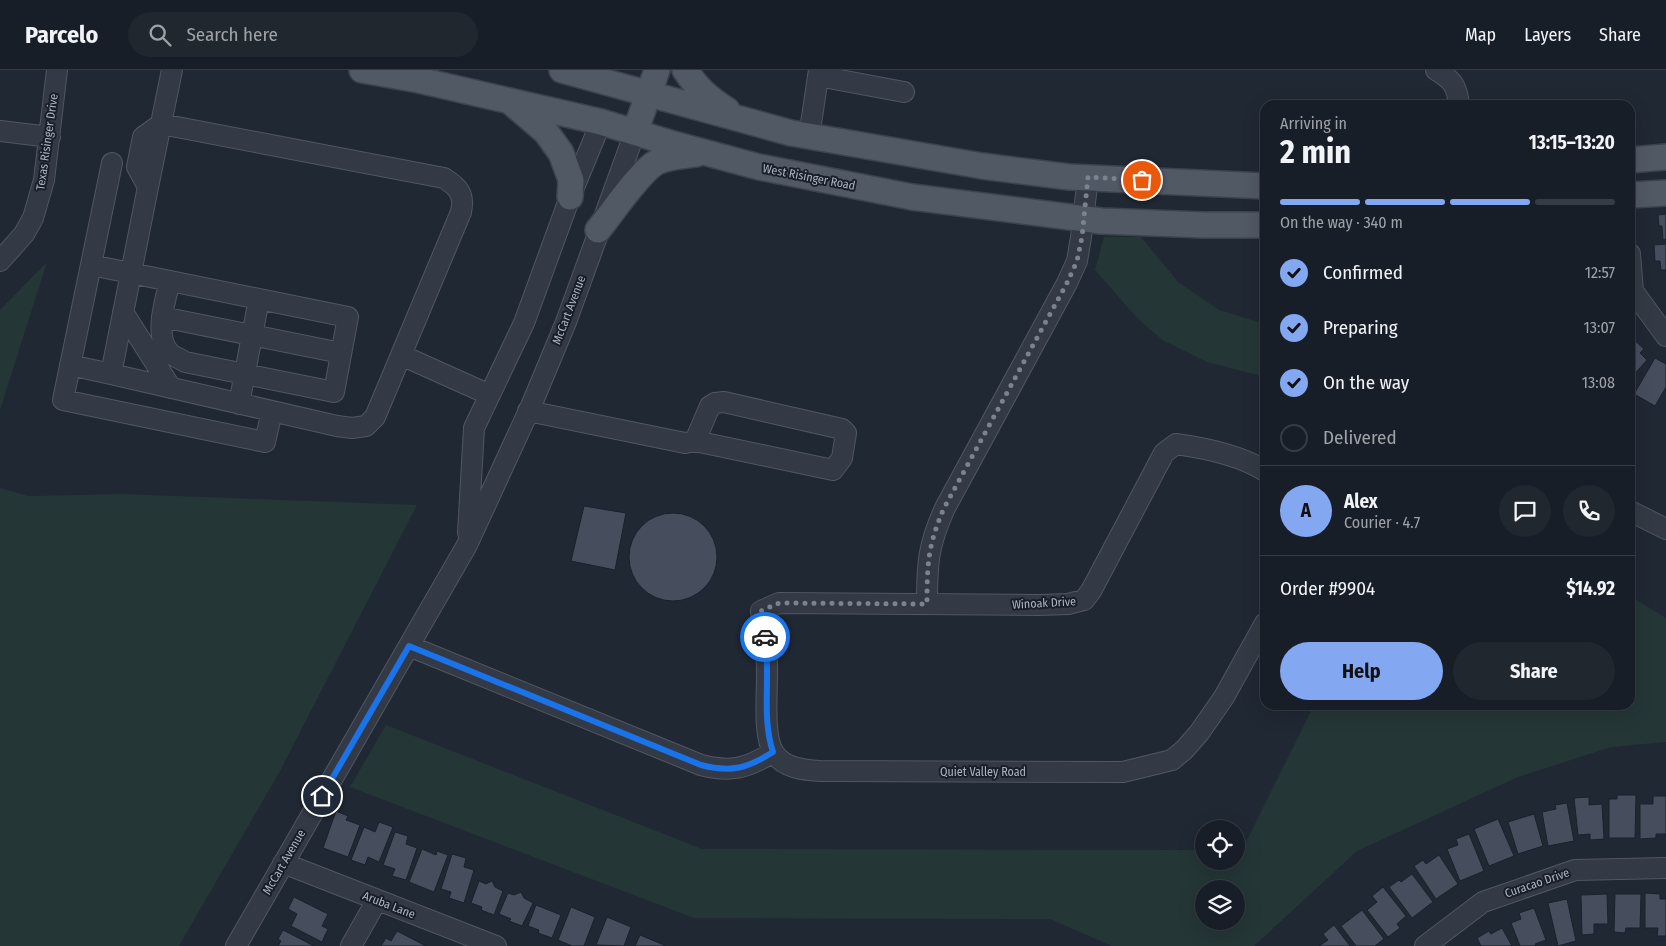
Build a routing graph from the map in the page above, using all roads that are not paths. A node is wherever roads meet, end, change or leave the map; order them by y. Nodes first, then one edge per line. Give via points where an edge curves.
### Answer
1 (56, 70) edge
2 (172, 70) edge
3 (362, 70) edge
4 (562, 70) edge
5 (658, 70) edge
6 (685, 70) edge
7 (819, 73) edge
8 (1450, 73) edge
9 (619, 78) edge
10 (904, 92) dead end
11 (649, 95) junction
12 (1459, 100) edge
13 (510, 101) junction
14 (601, 122) junction
15 (746, 122) junction
16 (161, 124) junction
17 (0, 131) edge
18 (635, 132) junction
19 (50, 137) junction
20 (810, 137) junction
21 (707, 153) junction
22 (1666, 157) edge
23 (1635, 160) edge
24 (112, 163) dead end
25 (1088, 177) junction
26 (1260, 186) edge
27 (1666, 193) edge
28 (1635, 195) edge
29 (570, 197) junction
30 (1084, 219) junction
31 (1260, 225) edge
32 (598, 230) junction
33 (0, 261) edge
34 (91, 265) junction
35 (131, 273) junction
36 (170, 281) junction
37 (1635, 294) edge
38 (259, 299) junction
39 (123, 312) junction
40 (162, 317) junction
41 (252, 335) junction
42 (1666, 336) edge
43 (342, 353) junction
44 (401, 355) junction
45 (70, 365) junction
46 (111, 374) junction
47 (245, 374) junction
48 (171, 388) junction
49 (490, 395) junction
50 (239, 404) junction
51 (272, 411) junction
52 (528, 411) junction
53 (695, 441) junction
54 (1260, 468) edge
55 (1635, 514) edge
56 (1666, 529) edge
57 (467, 545) junction
58 (927, 604) junction
59 (1260, 632) edge
60 (409, 646) junction
61 (773, 752) junction
62 (283, 863) junction
63 (1666, 868) edge
64 (377, 900) junction
65 (236, 946) edge
66 (352, 946) edge
67 (496, 946) edge
68 (1425, 946) edge

1 - 19 street, Texas Risinger Drive
2 - 16 street
3 - 13 main road, West Risinger Road
4 - 9 main road
5 - 11 main road, McCart Avenue
6 - 15 main road via 708,98
7 - 10 street
7 - 20 street
8 - 12 street
9 - 11 main road
9 - 14 main road, McCart Avenue
11 - 15 main road
11 - 18 main road, McCart Avenue
13 - 14 main road, West Risinger Road
13 - 29 main road via 546,132 562,153 571,180
14 - 18 main road, West Risinger Road
14 - 29 street, McCart Avenue
15 - 20 main road
16 - 35 street
16 - 44 street via 444,178 454,185 463,204 461,212
17 - 19 street
18 - 21 main road, West Risinger Road
18 - 32 street, McCart Avenue
19 - 33 street, Texas Risinger Drive via 44,180 33,218 24,234
20 - 25 main road via 982,166
21 - 30 main road, West Risinger Road via 759,167 912,197
21 - 32 main road via 670,158 653,165
22 - 23 main road
24 - 34 street
25 - 26 main road
25 - 30 street
27 - 28 main road
29 - 49 street, McCart Avenue via 524,323
30 - 31 main road, West Risinger Road
30 - 58 street via 1077,261 1067,283 935,529 928,558
32 - 52 street, McCart Avenue via 566,322
34 - 35 street
34 - 45 street
35 - 36 street
35 - 39 street
36 - 38 street
36 - 40 street
37 - 42 street
38 - 41 street
38 - 43 street via 348,317
39 - 46 street
39 - 48 street
40 - 41 street
40 - 47 street via 161,332 170,354 185,362
41 - 43 street
41 - 47 street
43 - 47 street via 334,392
44 - 49 street
44 - 51 street via 375,417 366,426 352,428
45 - 46 street
45 - 51 street via 63,400 265,442
46 - 48 street
47 - 50 street
48 - 50 street
49 - 57 street, McCart Avenue via 474,428
50 - 51 street
52 - 53 street via 685,443
52 - 57 street, McCart Avenue
53 - 53 street via 710,406 724,402 842,429 846,433 842,458 832,470
54 - 58 street, Winoak Drive via 1229,456 1176,444 1164,453 1084,600 1039,605
55 - 56 street
57 - 60 street, McCart Avenue
58 - 61 street, Winoak Drive via 779,603 761,611 767,666 767,722
59 - 61 street, Quiet Valley Road via 1224,697 1199,733 1172,760 1161,764 1122,772 820,771 791,766
60 - 61 street via 701,765 732,770 748,766
60 - 62 street, McCart Avenue
62 - 64 street, Aruba Lane
62 - 65 street, McCart Avenue
63 - 68 street, Curacao Drive via 1575,870 1482,902
64 - 66 street
64 - 67 street, Aruba Lane

